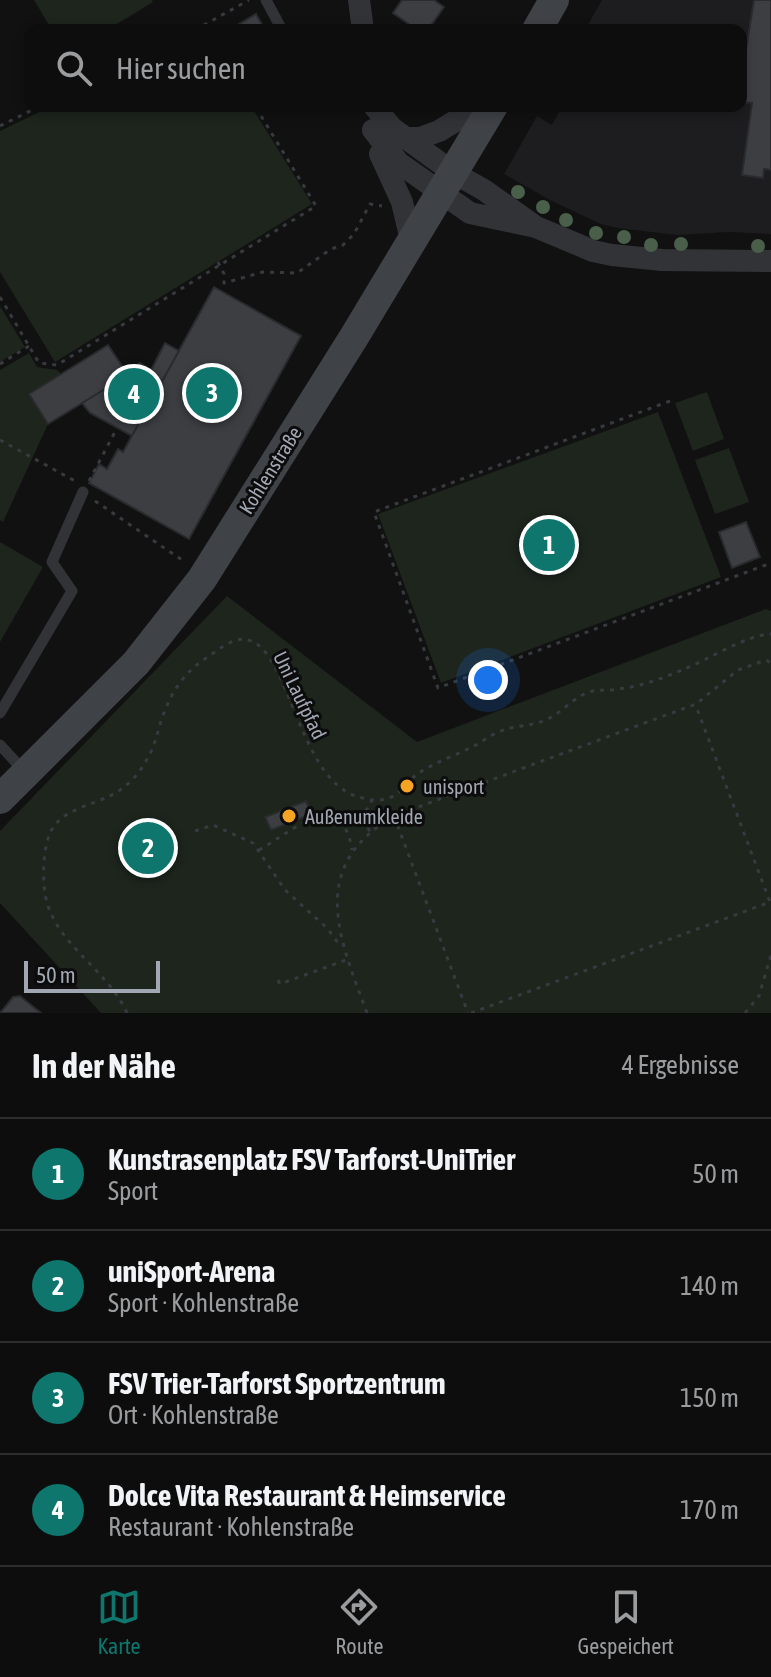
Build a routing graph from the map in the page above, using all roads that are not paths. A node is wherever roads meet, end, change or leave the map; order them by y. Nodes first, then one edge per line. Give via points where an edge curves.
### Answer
1 (266, 0) edge
2 (359, 0) edge
3 (554, 0) edge
4 (279, 24) edge
5 (362, 24) edge
6 (540, 24) edge
7 (372, 112) edge
8 (377, 112) edge
9 (470, 112) edge
10 (489, 112) edge
11 (373, 130) junction
12 (405, 138) junction
13 (447, 183) junction
14 (411, 240) junction
15 (771, 261) edge
16 (83, 492) road end
17 (0, 713) edge
18 (0, 745) edge
19 (27, 774) junction
20 (0, 799) edge

1 - 4 lane
2 - 5 street
3 - 6 main road
7 - 11 street
8 - 12 street
9 - 12 street via 439,131
10 - 13 main road, Kohlenstraße
11 - 13 street via 399,163
11 - 14 street
12 - 13 street
13 - 14 main road, Kohlenstraße
13 - 15 street via 470,213 536,227 593,251 662,260
14 - 19 main road, Kohlenstraße via 202,579 136,663
16 - 17 lane via 52,562 72,591
18 - 19 lane
19 - 20 main road, Kohlenstraße

